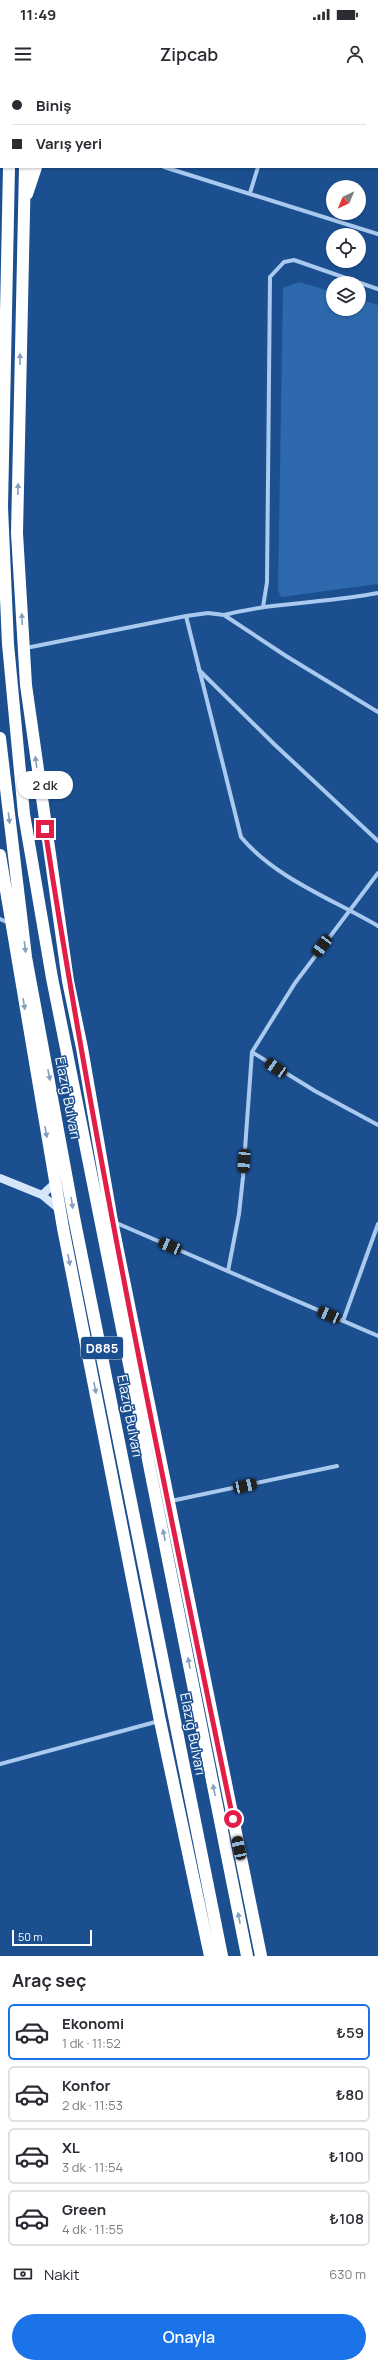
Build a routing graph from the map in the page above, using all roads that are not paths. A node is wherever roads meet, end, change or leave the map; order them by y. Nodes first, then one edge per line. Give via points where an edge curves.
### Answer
1 (9, 168) edge
2 (25, 168) edge
3 (36, 168) edge
4 (167, 168) edge
5 (258, 168) edge
6 (250, 193) junction
7 (24, 204) junction
8 (378, 234) edge
9 (378, 289) edge
10 (378, 593) edge
11 (263, 607) junction
12 (224, 615) junction
13 (186, 616) junction
14 (23, 648) junction
15 (198, 669) junction
16 (378, 712) edge
17 (0, 738) edge
18 (378, 841) edge
19 (0, 855) edge
20 (378, 874) edge
21 (350, 909) junction
22 (0, 919) edge
23 (12, 924) junction
24 (378, 926) edge
25 (252, 1052) junction
26 (378, 1125) edge
27 (0, 1178) edge
28 (55, 1183) junction
29 (42, 1195) junction
30 (60, 1210) junction
31 (112, 1221) junction
32 (378, 1224) edge
33 (228, 1271) junction
34 (343, 1321) junction
35 (378, 1336) edge
36 (337, 1466) dead end
37 (168, 1502) junction
38 (160, 1721) junction
39 (0, 1764) edge
40 (210, 1956) edge
41 (222, 1956) edge
42 (247, 1956) edge
43 (261, 1956) edge

42 -> 1 highway, Elazığ Bulvarı / D885 via 53,986 24,814 8,644 2,507
2 - 7 highway
3 - 7 highway
4 - 6 street
5 - 6 street
6 - 8 street
14 -> 7 highway via 17,533
9 - 11 street via 294,260 284,262 270,277 267,582
10 - 11 street via 348,599
11 - 12 street
12 - 13 street via 208,613
12 - 16 street
13 - 14 street
13 - 15 street
31 -> 14 highway via 68,981 41,798
15 - 18 street
15 - 21 street via 241,837 252,851 277,868
17 -> 41 highway, Elazığ Bulvarı / D885 via 26,957 74,1217
19 - 23 highway
20 - 21 street
21 - 24 street
21 - 25 street via 295,983
22 - 23 street
23 -> 28 highway
25 - 26 street via 314,1091
25 - 33 street via 242,1184
27 - 29 street
28 - 29 street
28 - 30 highway
29 - 30 street
30 -> 38 highway
31 - 33 street
31 - 37 highway
32 - 34 street
33 - 34 street
34 - 35 street
36 - 37 street
37 - 43 highway
38 - 39 street
38 - 40 highway

